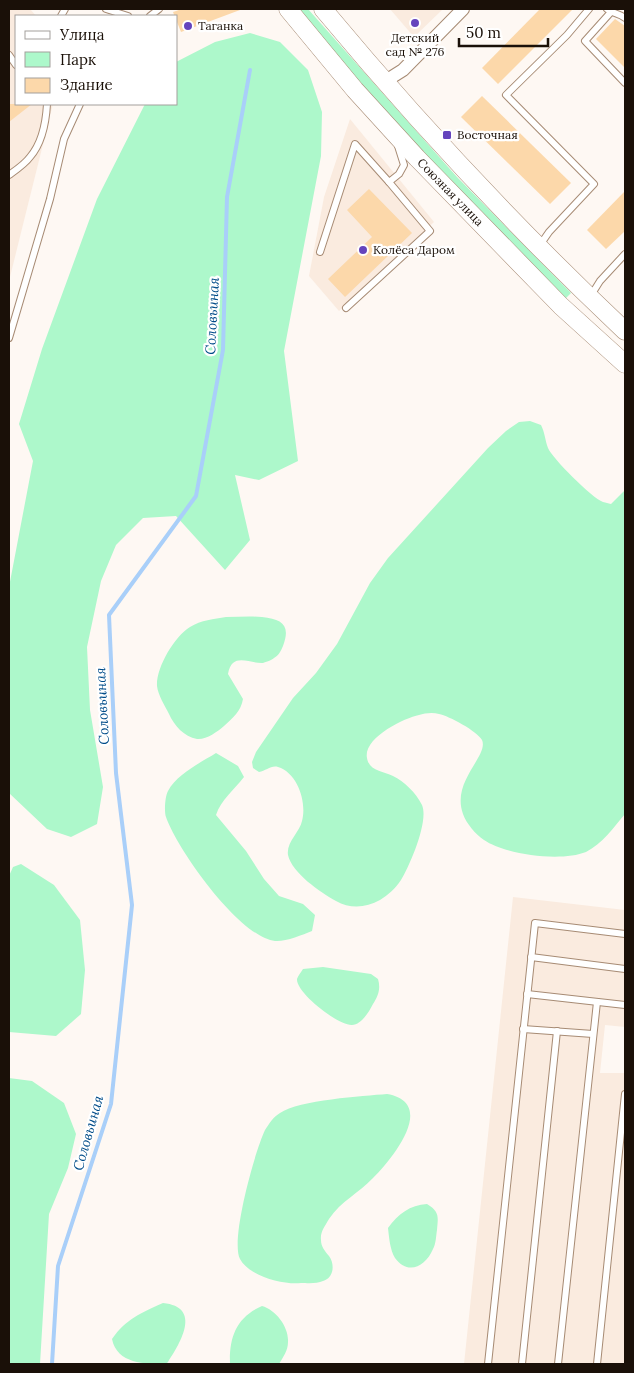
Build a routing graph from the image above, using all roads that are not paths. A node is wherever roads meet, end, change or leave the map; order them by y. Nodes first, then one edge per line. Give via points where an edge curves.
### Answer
1 (106, 9) edge
2 (288, 9) edge
3 (324, 9) edge
4 (463, 9) edge
5 (590, 9) edge
6 (609, 10) edge
7 (125, 15) edge
8 (625, 18) edge
9 (384, 82) junction
10 (625, 83) edge
11 (47, 105) edge
12 (80, 105) edge
13 (394, 133) junction
14 (9, 175) edge
15 (390, 182) junction
16 (538, 248) junction
17 (320, 252) dead end
18 (625, 254) edge
19 (590, 298) junction
20 (346, 308) dead end
21 (11, 321) edge
22 (625, 331) edge
23 (9, 338) edge
24 (625, 364) edge
25 (625, 934) edge
26 (531, 957) junction
27 (625, 969) edge
28 (527, 994) junction
29 (597, 1002) junction
30 (625, 1005) edge
31 (524, 1029) junction
32 (557, 1031) junction
33 (593, 1034) junction
34 (625, 1094) edge
35 (488, 1364) edge
36 (522, 1364) edge
37 (558, 1364) edge
38 (597, 1364) edge

1 - 7 lane
2 - 13 main road, Союзная улица
3 - 9 main road, Союзная улица
4 - 9 street via 403,70
5 - 16 lane via 506,95 594,184
6 - 8 lane
6 - 10 lane via 585,41
9 - 16 main road, Союзная улица
11 - 14 lane via 41,138 30,157
12 - 21 lane via 64,139 50,198
13 - 15 lane via 404,164 400,174
13 - 24 main road, Союзная улица via 561,306
15 - 17 lane via 355,144
15 - 20 lane via 430,231
16 - 19 main road, Союзная улица
18 - 19 lane
19 - 22 main road, Союзная улица
21 - 23 lane
25 - 26 lane via 535,923
26 - 27 lane
26 - 28 lane
28 - 29 lane
28 - 31 lane
29 - 30 lane
29 - 33 lane
31 - 32 lane
31 - 35 lane
32 - 33 lane
32 - 36 lane
33 - 37 lane
34 - 38 lane

